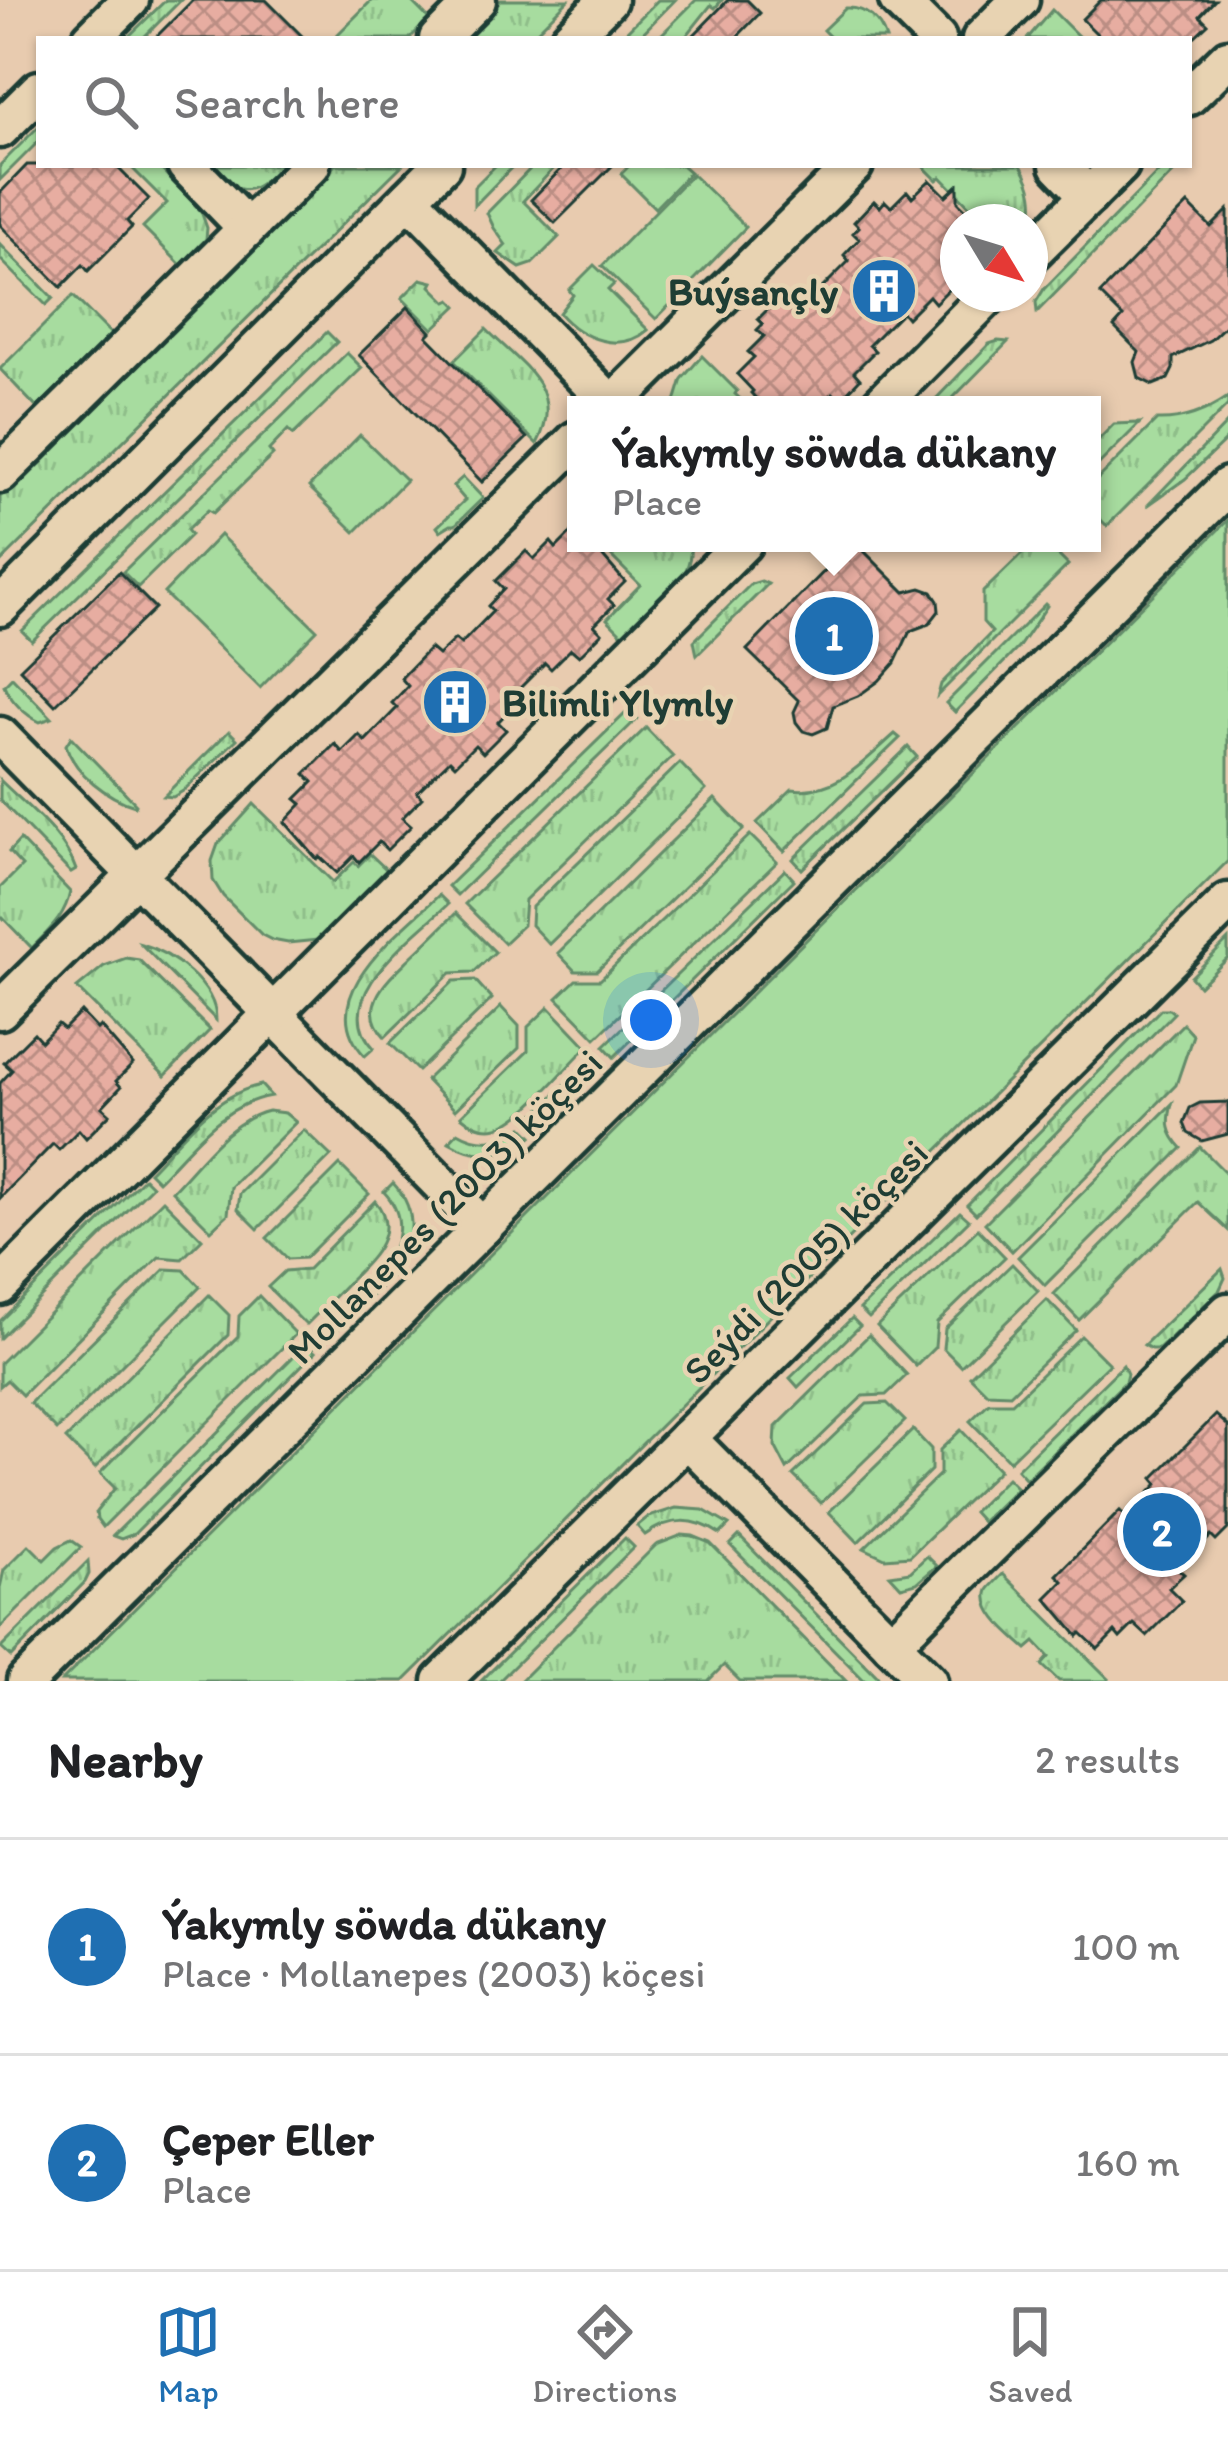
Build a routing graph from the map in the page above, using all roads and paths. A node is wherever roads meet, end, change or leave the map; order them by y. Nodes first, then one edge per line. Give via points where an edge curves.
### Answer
1 (130, 0) edge
2 (477, 0) edge
3 (608, 0) edge
4 (898, 0) edge
5 (1020, 0) edge
6 (94, 36) edge
7 (441, 36) edge
8 (572, 36) edge
9 (934, 36) edge
10 (984, 36) edge
11 (1228, 58) edge
12 (36, 93) edge
13 (1192, 94) edge
14 (0, 128) edge
15 (189, 168) edge
16 (308, 168) edge
17 (439, 168) edge
18 (851, 168) edge
19 (1062, 168) edge
20 (1117, 168) edge
21 (1089, 196) junction
22 (410, 198) junction
23 (248, 228) junction
24 (1048, 236) edge
25 (972, 312) edge
26 (603, 396) edge
27 (621, 396) edge
28 (889, 396) edge
29 (567, 449) edge
30 (0, 474) edge
31 (1228, 486) edge
32 (734, 552) edge
33 (0, 607) edge
34 (0, 736) edge
35 (136, 874) junction
36 (1228, 902) edge
37 (0, 1010) edge
38 (273, 1013) junction
39 (483, 1227) junction
40 (0, 1286) edge
41 (1228, 1312) edge
42 (687, 1438) junction
43 (891, 1644) junction
44 (26, 1681) edge
45 (442, 1681) edge
46 (928, 1681) edge

1 - 6 street
2 - 7 street
3 - 8 street
4 - 9 street
5 - 10 street
11 - 13 street
12 - 14 street
15 - 23 street
16 - 23 street
17 - 22 street
18 - 27 street
19 - 21 street
20 - 21 street
21 - 24 street
22 - 26 street
22 - 33 street
23 - 30 street
25 - 28 street
29 - 35 street
31 - 39 street, Mollanepes (2003) köçesi
32 - 38 street
34 - 35 street
35 - 37 street
35 - 38 street
36 - 42 street, Seýdi (2005) köçesi
38 - 39 street
38 - 40 street
39 - 44 street, Mollanepes (2003) köçesi
41 - 43 street
42 - 43 street
42 - 45 street, Seýdi (2005) köçesi
43 - 46 street

